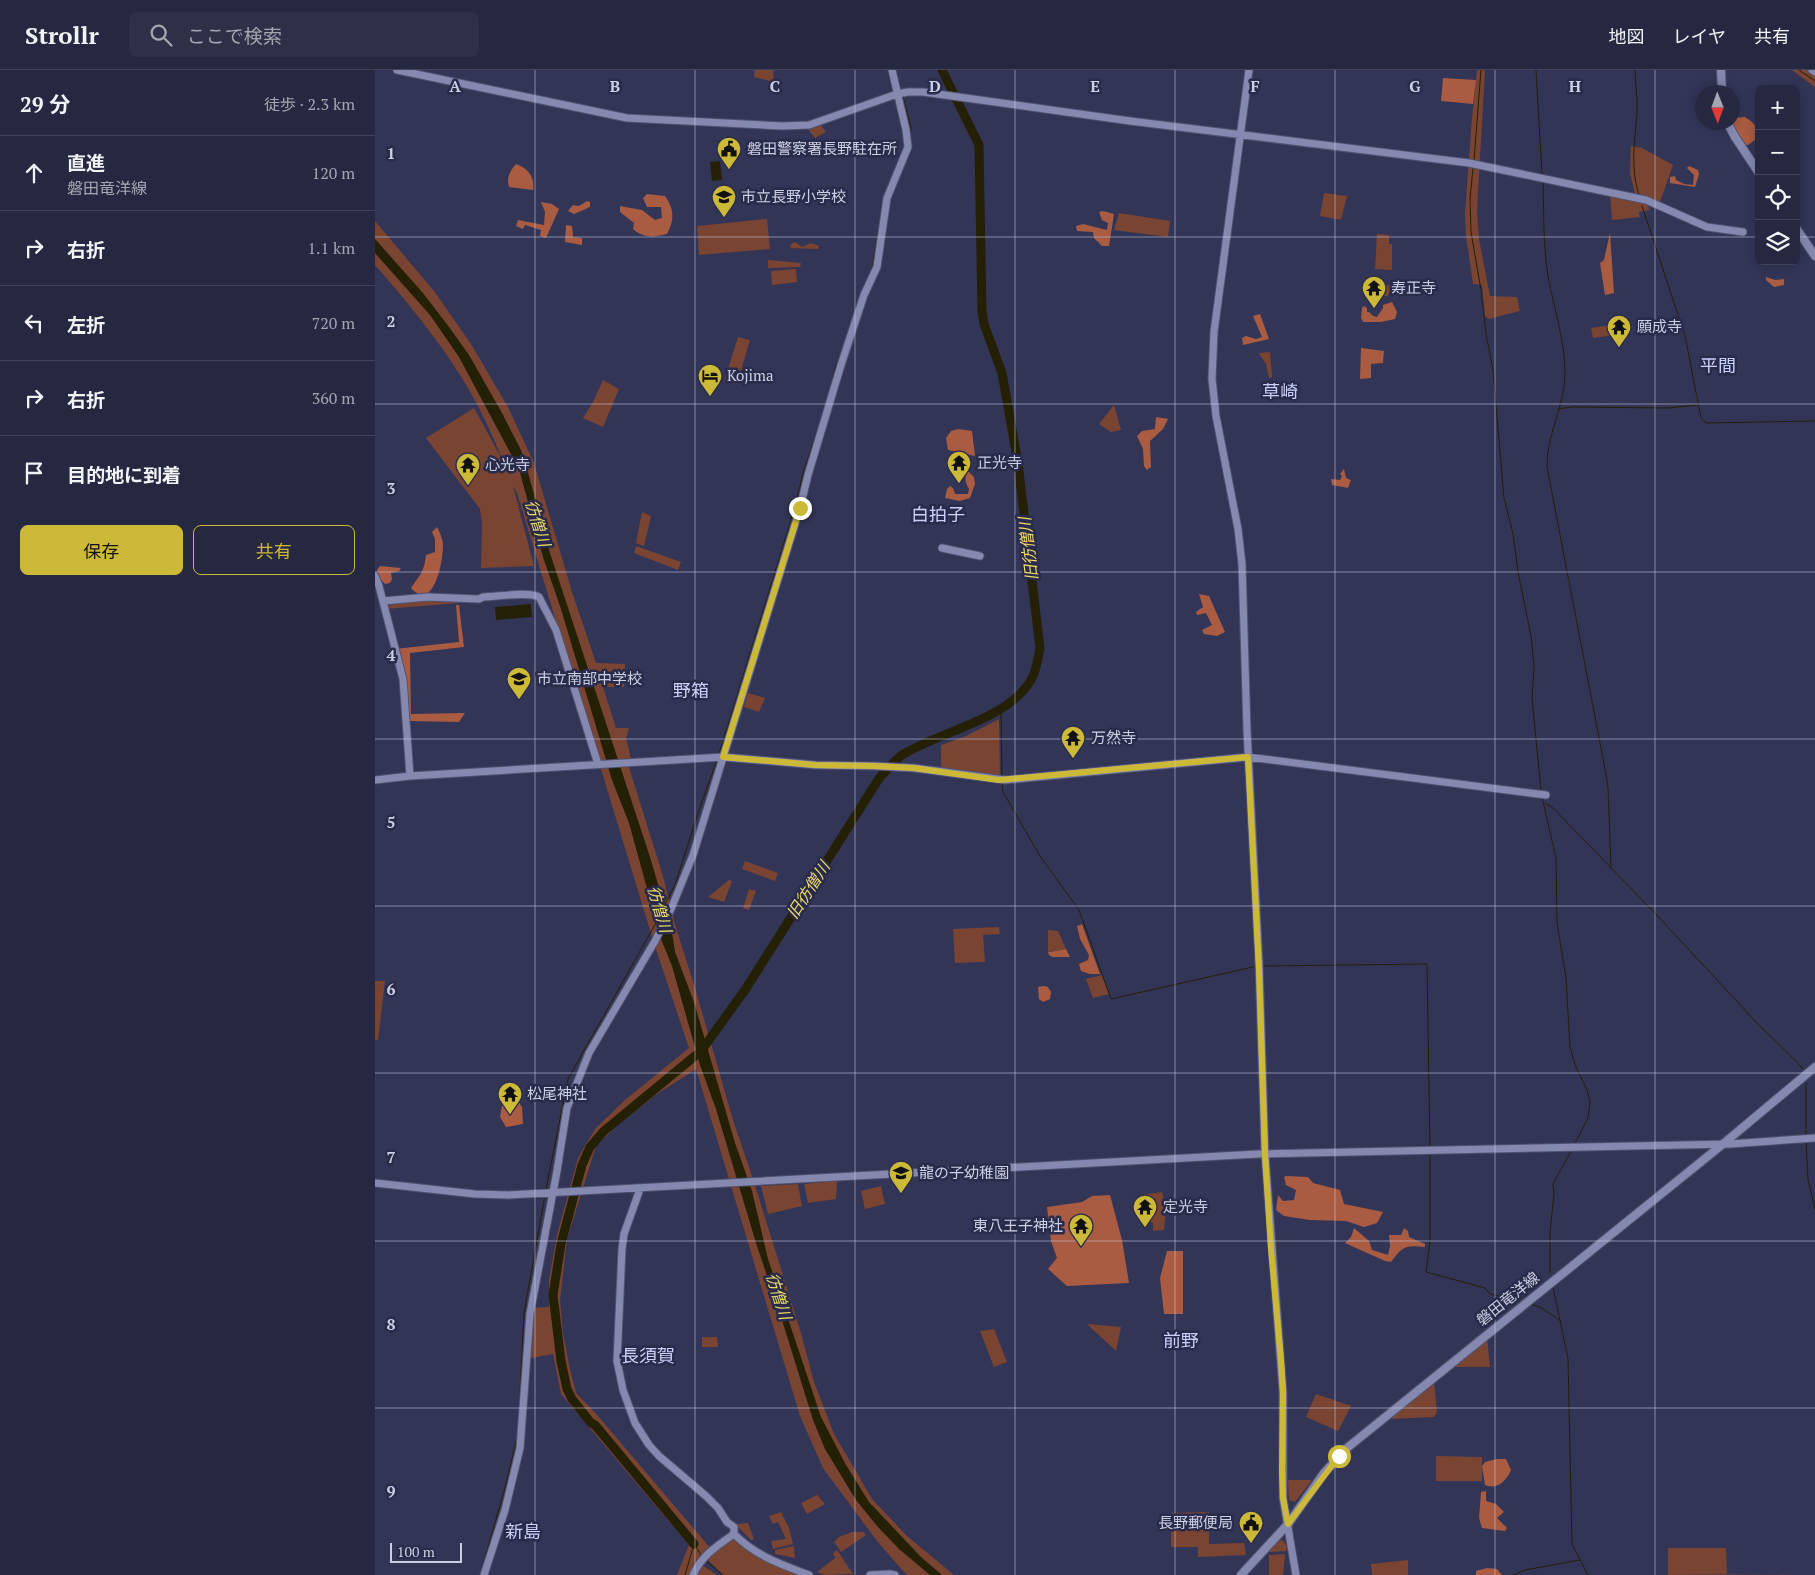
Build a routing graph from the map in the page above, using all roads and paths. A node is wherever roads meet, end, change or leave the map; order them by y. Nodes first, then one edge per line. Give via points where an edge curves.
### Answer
1 (397, 70) edge
2 (892, 70) edge
3 (1249, 70) edge
4 (1721, 70) edge
5 (1812, 70) edge
6 (1815, 72) edge
7 (1722, 85) edge
8 (897, 94) junction
9 (1731, 130) edge
10 (1242, 134) junction
11 (1755, 167) edge
12 (1743, 232) dead end
13 (1800, 234) edge
14 (1815, 256) edge
15 (942, 548) dead end
16 (980, 556) dead end
17 (375, 576) edge
18 (383, 601) junction
19 (723, 757) junction
20 (1248, 757) junction
21 (599, 764) junction
22 (410, 776) junction
23 (375, 780) edge
24 (1542, 795) dead end
25 (1815, 1067) edge
26 (1815, 1138) edge
27 (1723, 1144) junction
28 (1265, 1154) junction
29 (375, 1183) edge
30 (640, 1189) junction
31 (553, 1192) junction
32 (1288, 1524) junction
33 (734, 1534) junction
34 (484, 1575) edge
35 (693, 1575) edge
36 (809, 1575) edge
37 (870, 1575) edge
38 (895, 1575) edge
39 (1241, 1575) edge
40 (1296, 1575) edge

1 - 8 street via 627,118 782,126 809,125
2 - 8 street
3 - 10 street
4 - 7 main road
5 - 6 street
8 - 10 street via 923,92
8 - 19 street via 908,147 887,198 877,268 841,365
9 - 11 main road
10 - 12 street via 1469,163 1645,200 1707,226
10 - 20 street via 1215,324 1212,379 1240,548
13 - 14 main road
15 - 16 street
17 - 18 street
18 - 21 street via 429,597 539,597 556,630
18 - 22 street via 403,679
19 - 20 street via 816,765 914,768 1001,780
19 - 21 street
19 - 31 street via 693,855 671,909 596,1041 576,1083 567,1108
20 - 24 street
20 - 28 street
21 - 22 street
22 - 23 street
25 - 27 main road, 磐田竜洋線
26 - 27 street
27 - 28 street
27 - 32 main road, 磐田竜洋線 via 1347,1448 1324,1473
28 - 30 street
28 - 32 street via 1282,1374 1283,1498
29 - 31 street via 489,1195
30 - 31 street
30 - 33 street via 623,1234 617,1361 623,1390 635,1423 649,1445 718,1508 734,1527
31 - 34 street via 530,1314 521,1445
32 - 39 main road, 磐田竜洋線
32 - 40 street
33 - 35 street via 705,1557
33 - 36 street via 765,1558
37 - 38 street

